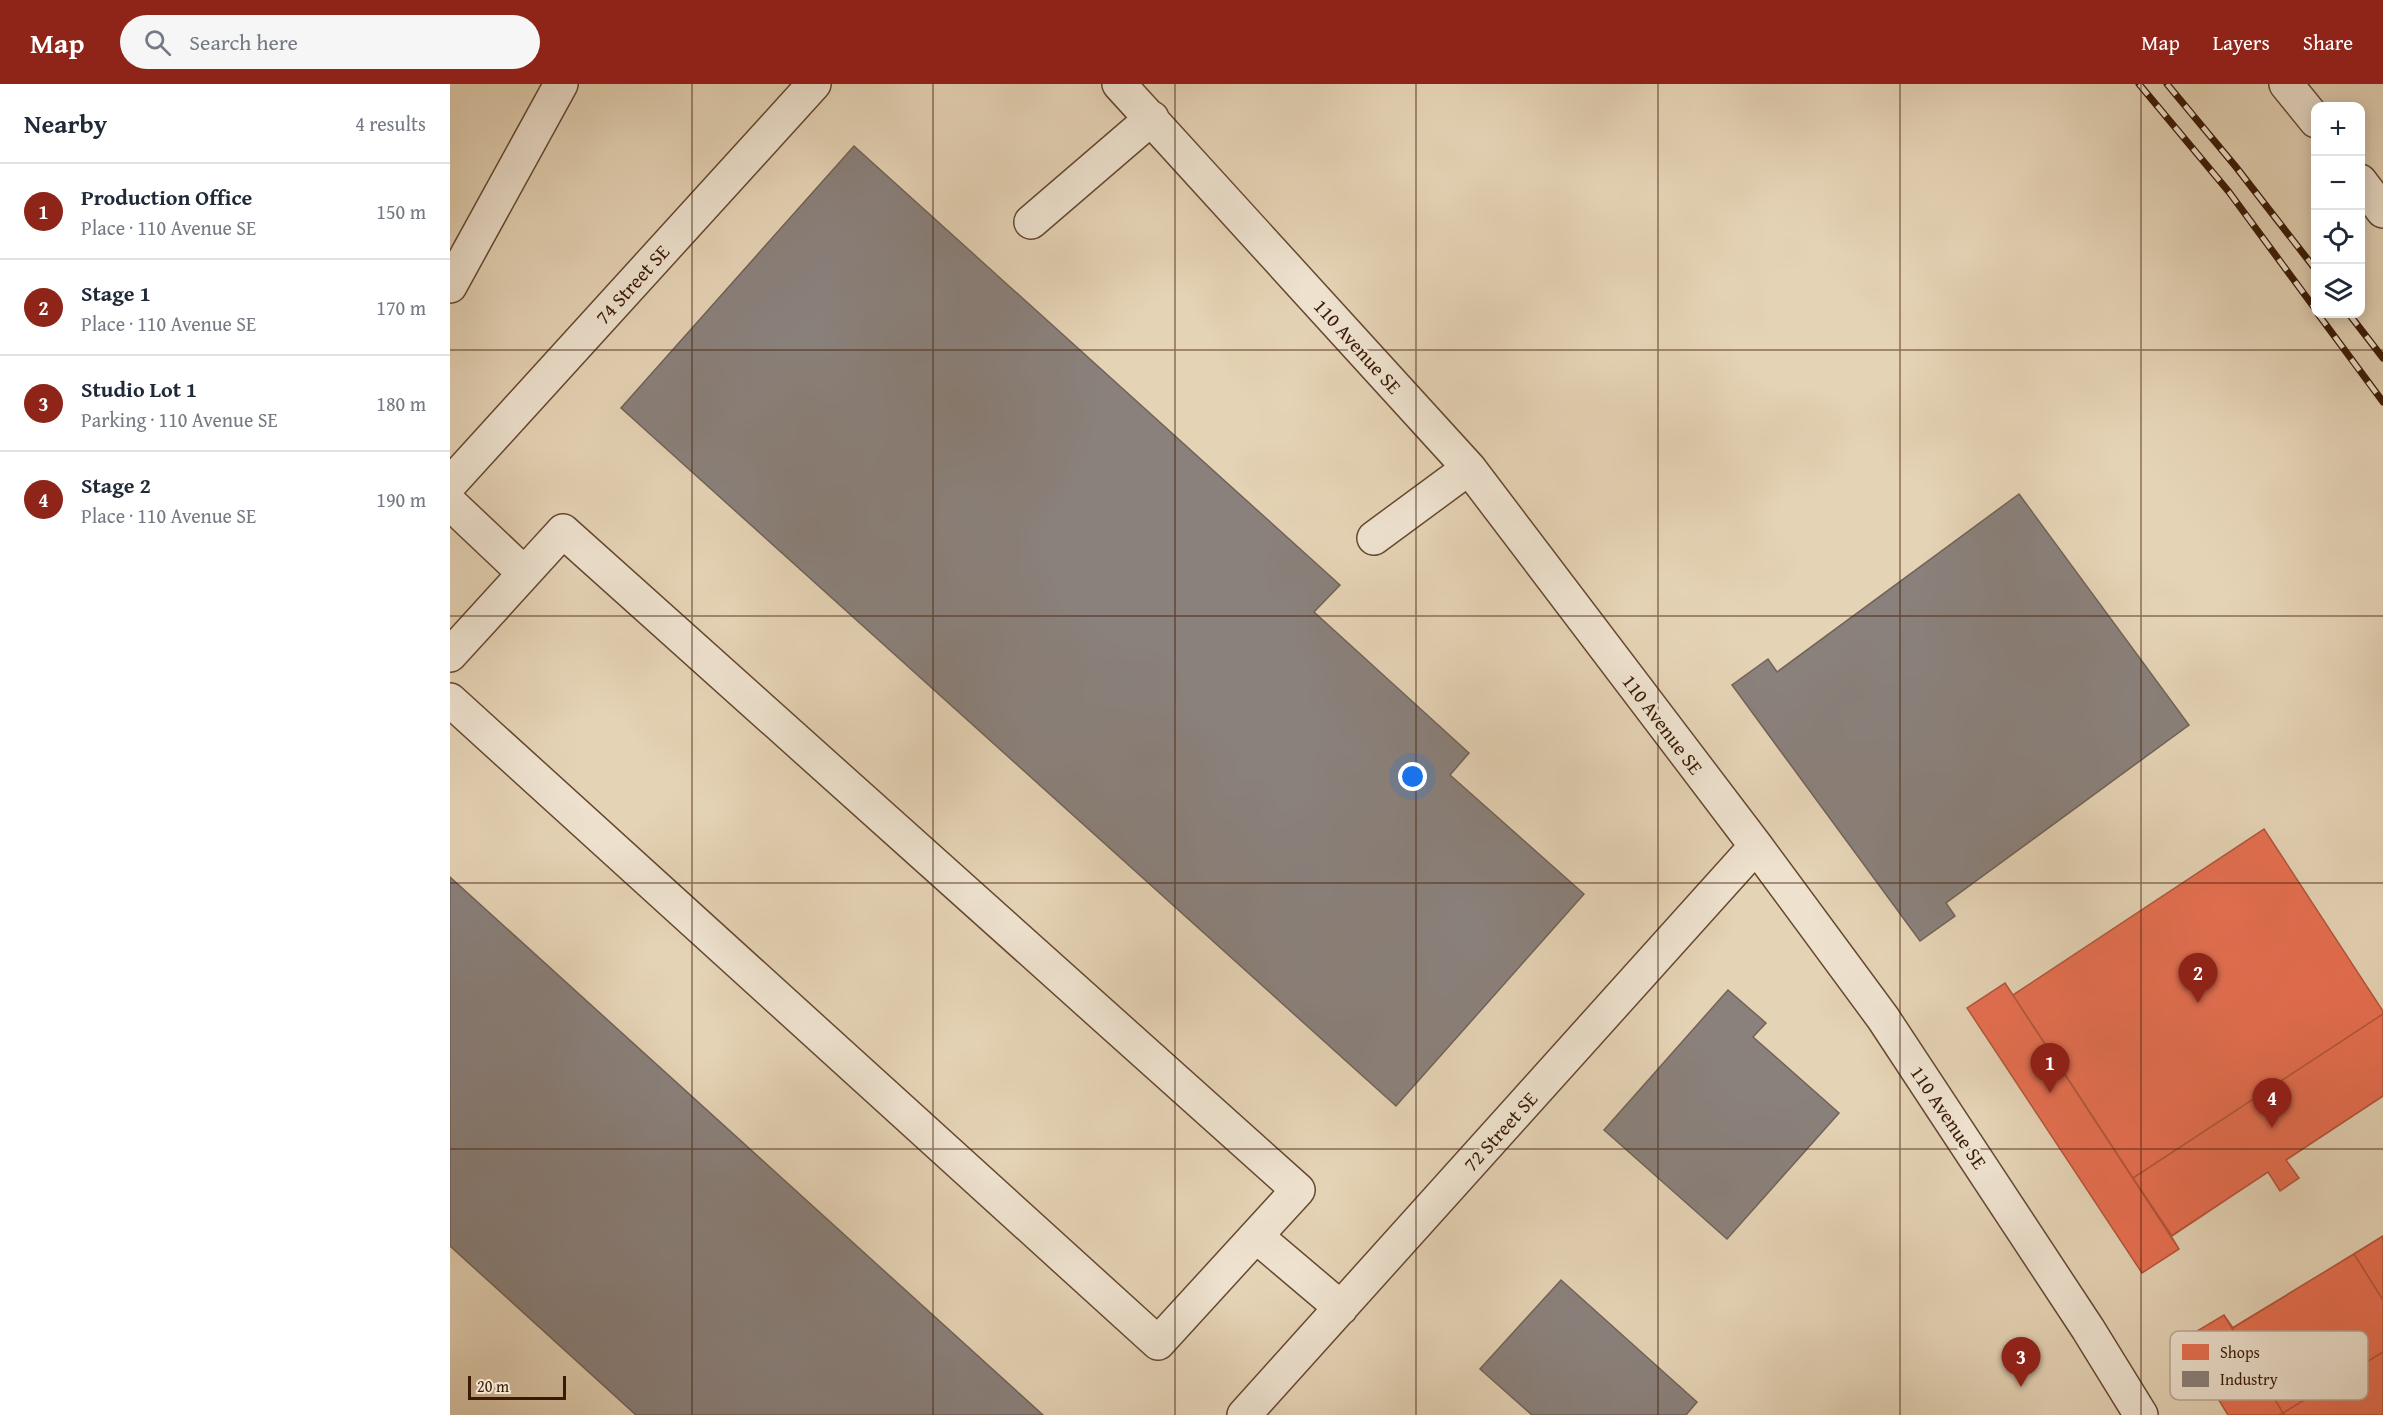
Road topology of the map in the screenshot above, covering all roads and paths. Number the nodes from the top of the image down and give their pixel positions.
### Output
1 (561, 84) edge
2 (814, 84) edge
3 (1119, 84) edge
4 (2286, 84) edge
5 (2311, 115) edge
6 (1152, 118) junction
7 (2365, 186) edge
8 (2383, 211) edge
9 (1031, 222) dead end
10 (450, 286) edge
11 (1469, 468) junction
12 (450, 484) edge
13 (450, 503) edge
14 (1374, 538) dead end
15 (524, 573) junction
16 (450, 655) edge
17 (450, 700) edge
18 (1756, 846) junction
19 (1256, 1236) junction
20 (1341, 1308) junction
21 (1244, 1415) edge
22 (2141, 1415) edge

1 - 10 street
2 - 12 street, 74 Street SE
3 - 6 street, 110 Avenue SE
4 - 5 street
6 - 9 street
6 - 11 street, 110 Avenue SE
7 - 8 street
11 - 14 street
11 - 18 street, 110 Avenue SE
13 - 15 street
15 - 16 street
15 - 19 street
17 - 19 street
18 - 20 street, 72 Street SE
18 - 22 street, 110 Avenue SE
19 - 20 street
20 - 21 street, 72 Street SE

